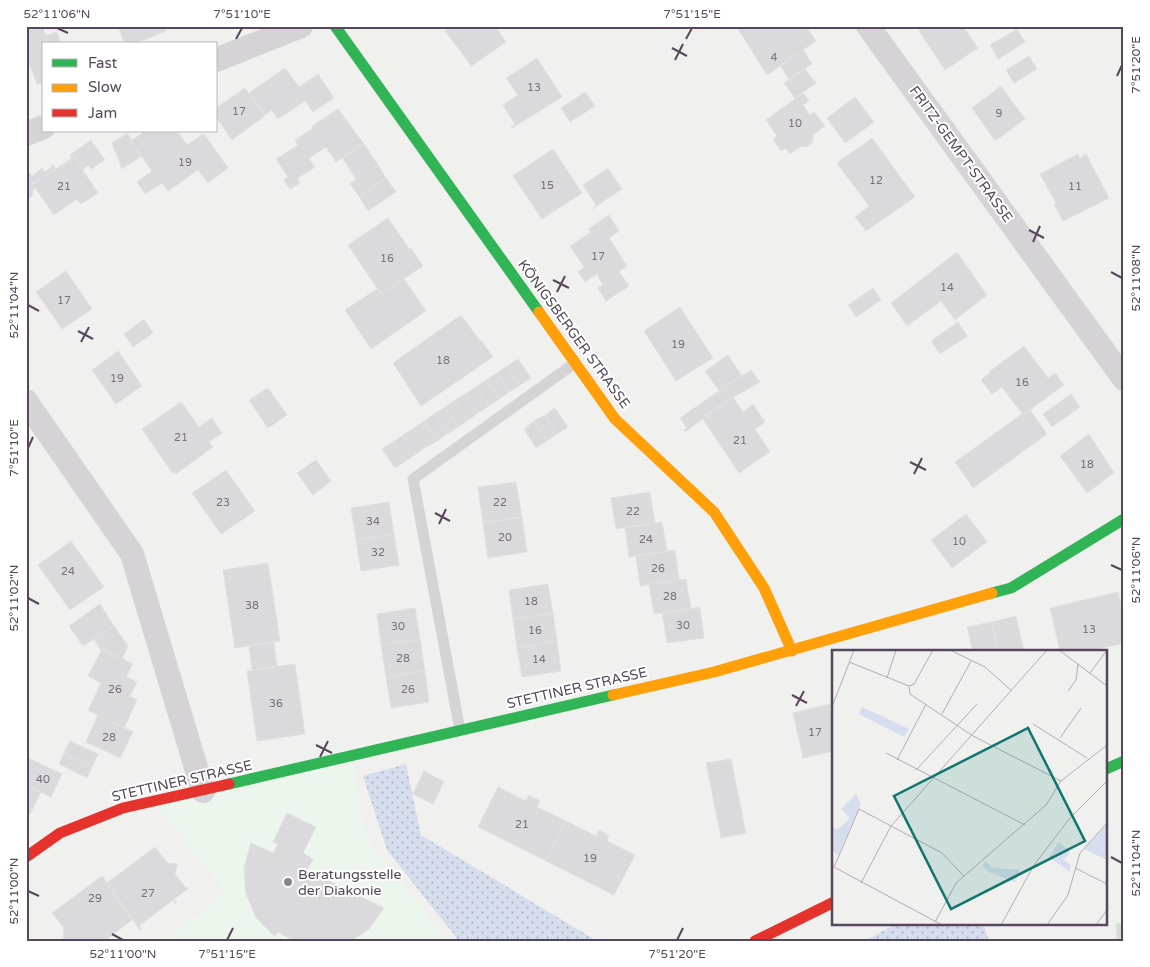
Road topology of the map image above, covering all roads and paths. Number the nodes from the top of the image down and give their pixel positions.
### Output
1 (302, 26) edge
2 (335, 26) edge
3 (868, 26) edge
4 (218, 59) edge
5 (42, 128) edge
6 (26, 134) edge
7 (576, 363) junction
8 (1124, 379) edge
9 (26, 401) edge
10 (1124, 519) edge
11 (792, 651) junction
12 (460, 731) junction
13 (1124, 760) edge
14 (1108, 768) edge
15 (203, 791) junction
16 (26, 857) edge
17 (832, 903) edge
18 (755, 941) edge

1 - 4 street
2 - 7 street, KÖNIGSBERGER STRASSE
3 - 8 street, FRITZ-GEMPT-STRASSE
5 - 6 street
7 - 11 street, KÖNIGSBERGER STRASSE
7 - 12 lane
9 - 15 street
10 - 11 street, STETTINER STRASSE
11 - 12 street, STETTINER STRASSE
12 - 15 street, STETTINER STRASSE
13 - 14 street
15 - 16 street, STETTINER STRASSE
17 - 18 street

